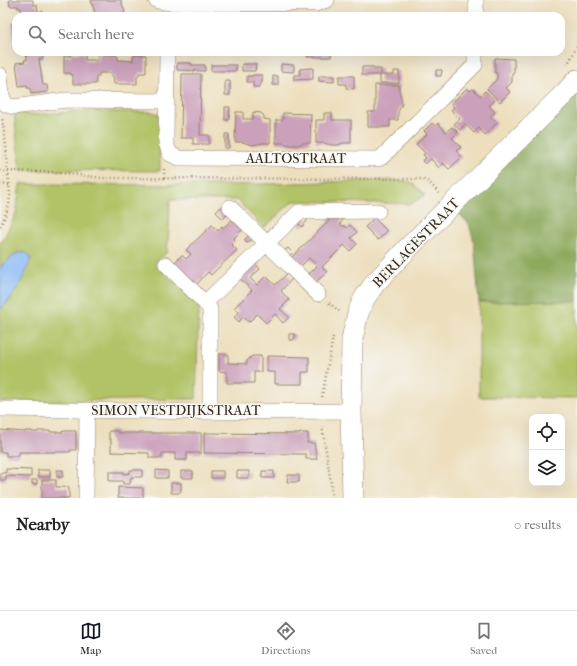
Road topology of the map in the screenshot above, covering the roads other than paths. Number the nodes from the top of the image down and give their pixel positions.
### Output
1 (327, 0) edge
2 (476, 0) edge
3 (164, 6) edge
4 (476, 12) edge
5 (167, 56) edge
6 (475, 56) edge
7 (0, 75) edge
8 (577, 80) edge
9 (167, 101) junction
10 (230, 207) dead end
11 (378, 211) dead end
12 (267, 243) junction
13 (166, 264) dead end
14 (318, 294) dead end
15 (205, 303) junction
16 (0, 409) edge
17 (87, 410) junction
18 (351, 411) junction
19 (210, 412) junction
20 (86, 498) edge
21 (353, 498) edge

1 - 3 street
2 - 4 street
5 - 9 street, AALTOSTRAAT
6 - 9 street, AALTOSTRAAT
7 - 9 street
8 - 18 street, BERLAGESTRAAT
10 - 12 street
11 - 12 street
12 - 14 street
12 - 15 street
13 - 15 street
15 - 19 street
16 - 17 street, SIMON VESTDIJKSTRAAT
17 - 19 street, SIMON VESTDIJKSTRAAT
17 - 20 street
18 - 19 street, SIMON VESTDIJKSTRAAT
18 - 21 street, BERLAGESTRAAT

